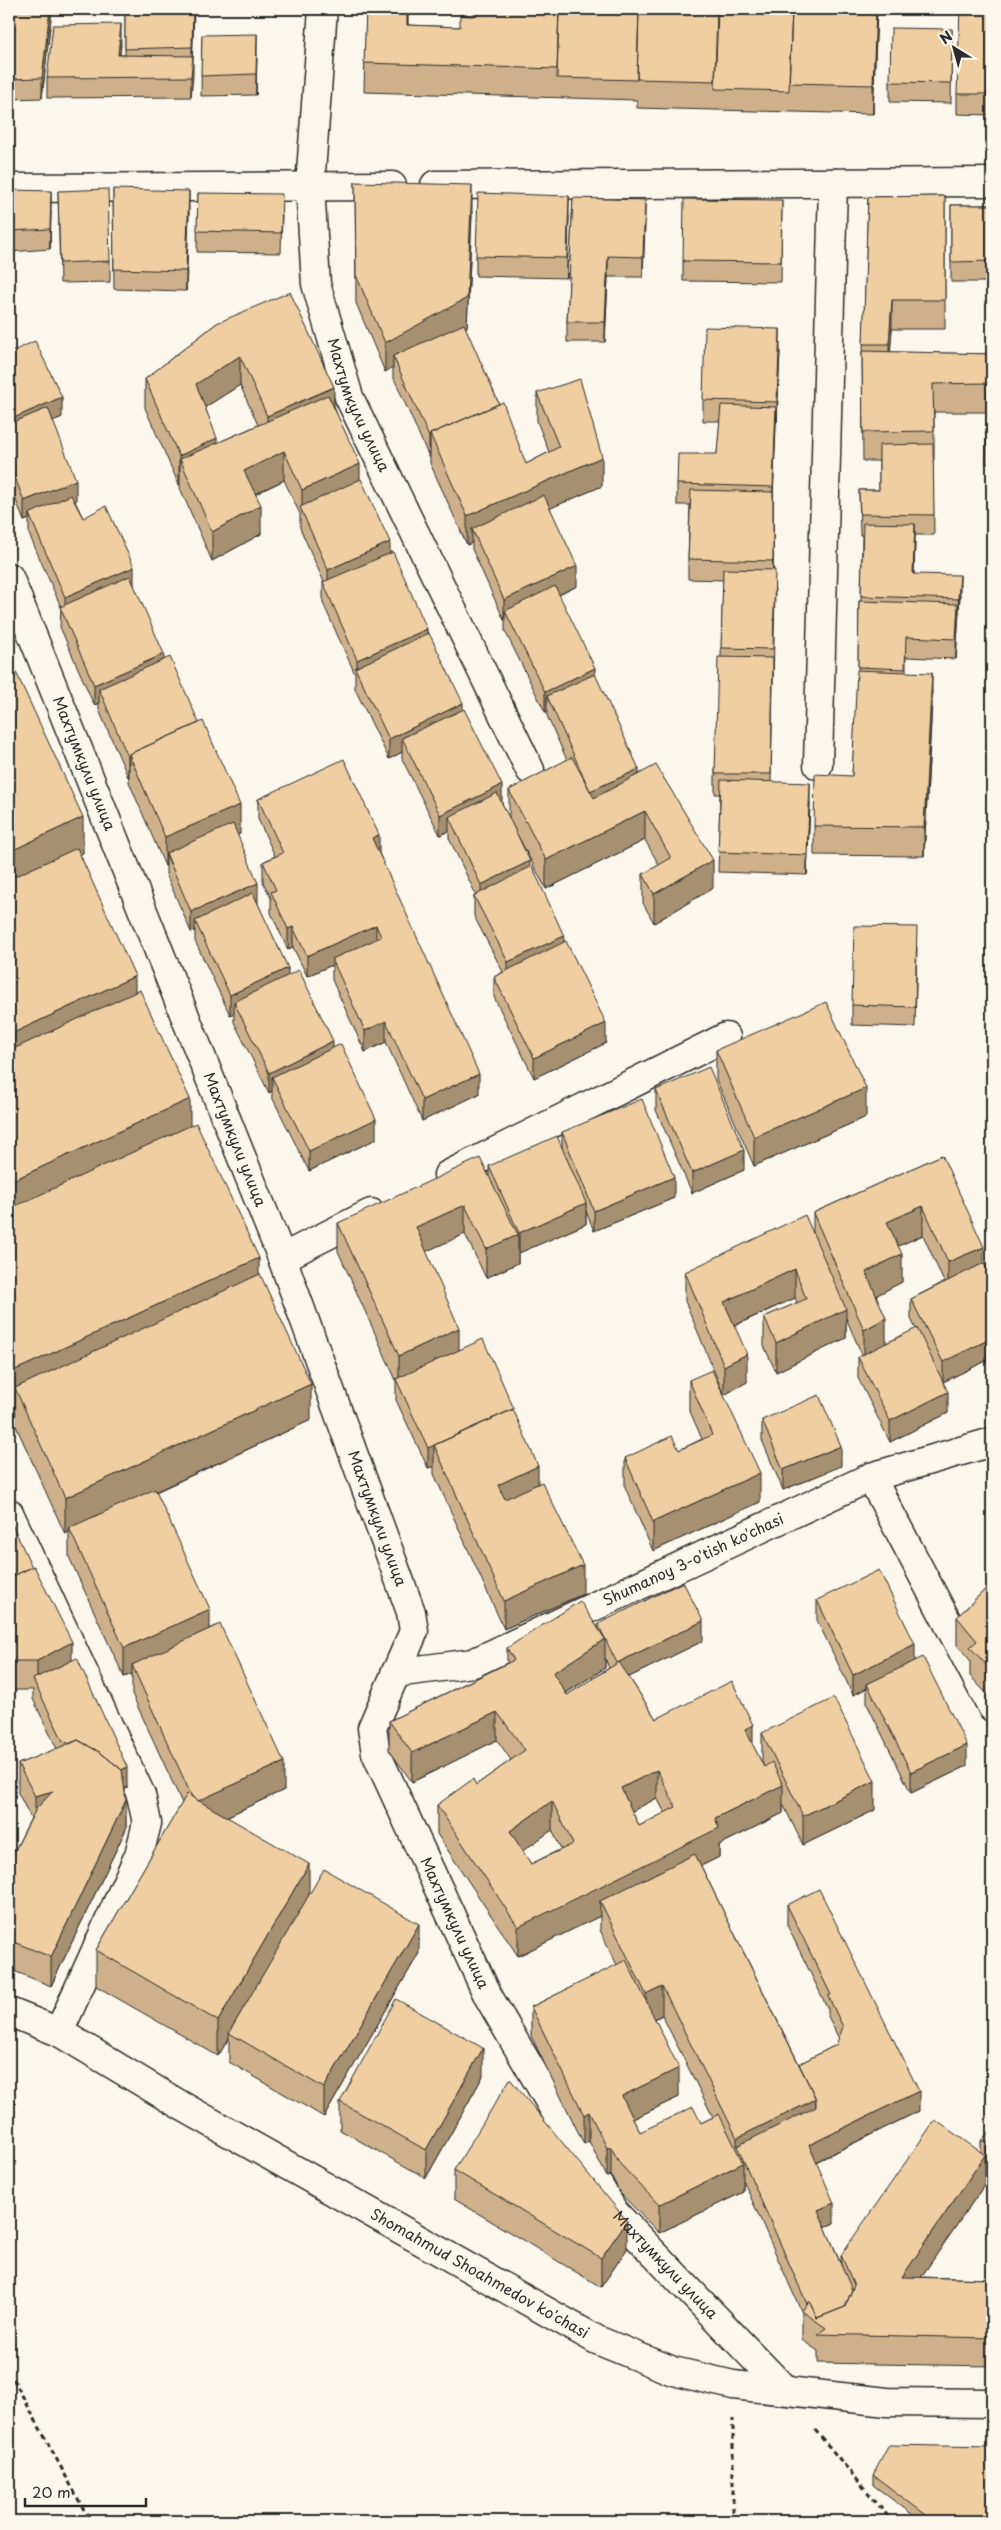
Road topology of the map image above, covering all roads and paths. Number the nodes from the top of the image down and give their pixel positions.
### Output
1 (323, 9) edge
2 (992, 182) edge
3 (833, 183) junction
4 (310, 186) junction
5 (9, 188) edge
6 (9, 577) edge
7 (818, 766) dead end
8 (530, 770) dead end
9 (726, 1037) dead end
10 (424, 1187) edge
11 (397, 1200) edge
12 (282, 1258) junction
13 (992, 1442) edge
14 (871, 1477) junction
15 (9, 1513) edge
16 (395, 1673) junction
17 (992, 1707) edge
18 (9, 2012) edge
19 (59, 2032) junction
20 (9, 2371) edge
21 (733, 2385) junction
22 (784, 2389) junction
23 (992, 2404) edge
24 (90, 2521) edge
25 (733, 2521) edge
26 (892, 2521) edge

1 - 4 street, Махтумкули улица
2 - 3 street
3 - 4 street
3 - 7 street
4 - 5 street
4 - 8 street, Махтумкули улица
6 - 12 street, Махтумкули улица
9 - 10 street
11 - 12 street
12 - 16 street, Махтумкули улица
13 - 14 street, Shumanoy 3-o'tish ko'chasi
14 - 16 street, Shumanoy 3-o'tish ko'chasi
14 - 17 street
15 - 19 street
16 - 22 street, Махтумкули улица
18 - 19 street, Shomahmud Shoahmedov ko'chasi
19 - 21 street, Shomahmud Shoahmedov ko'chasi
20 - 24 path
21 - 22 street, Shomahmud Shoahmedov ko'chasi
21 - 25 path
22 - 23 street, Shomahmud Shoahmedov ko'chasi
22 - 26 path

